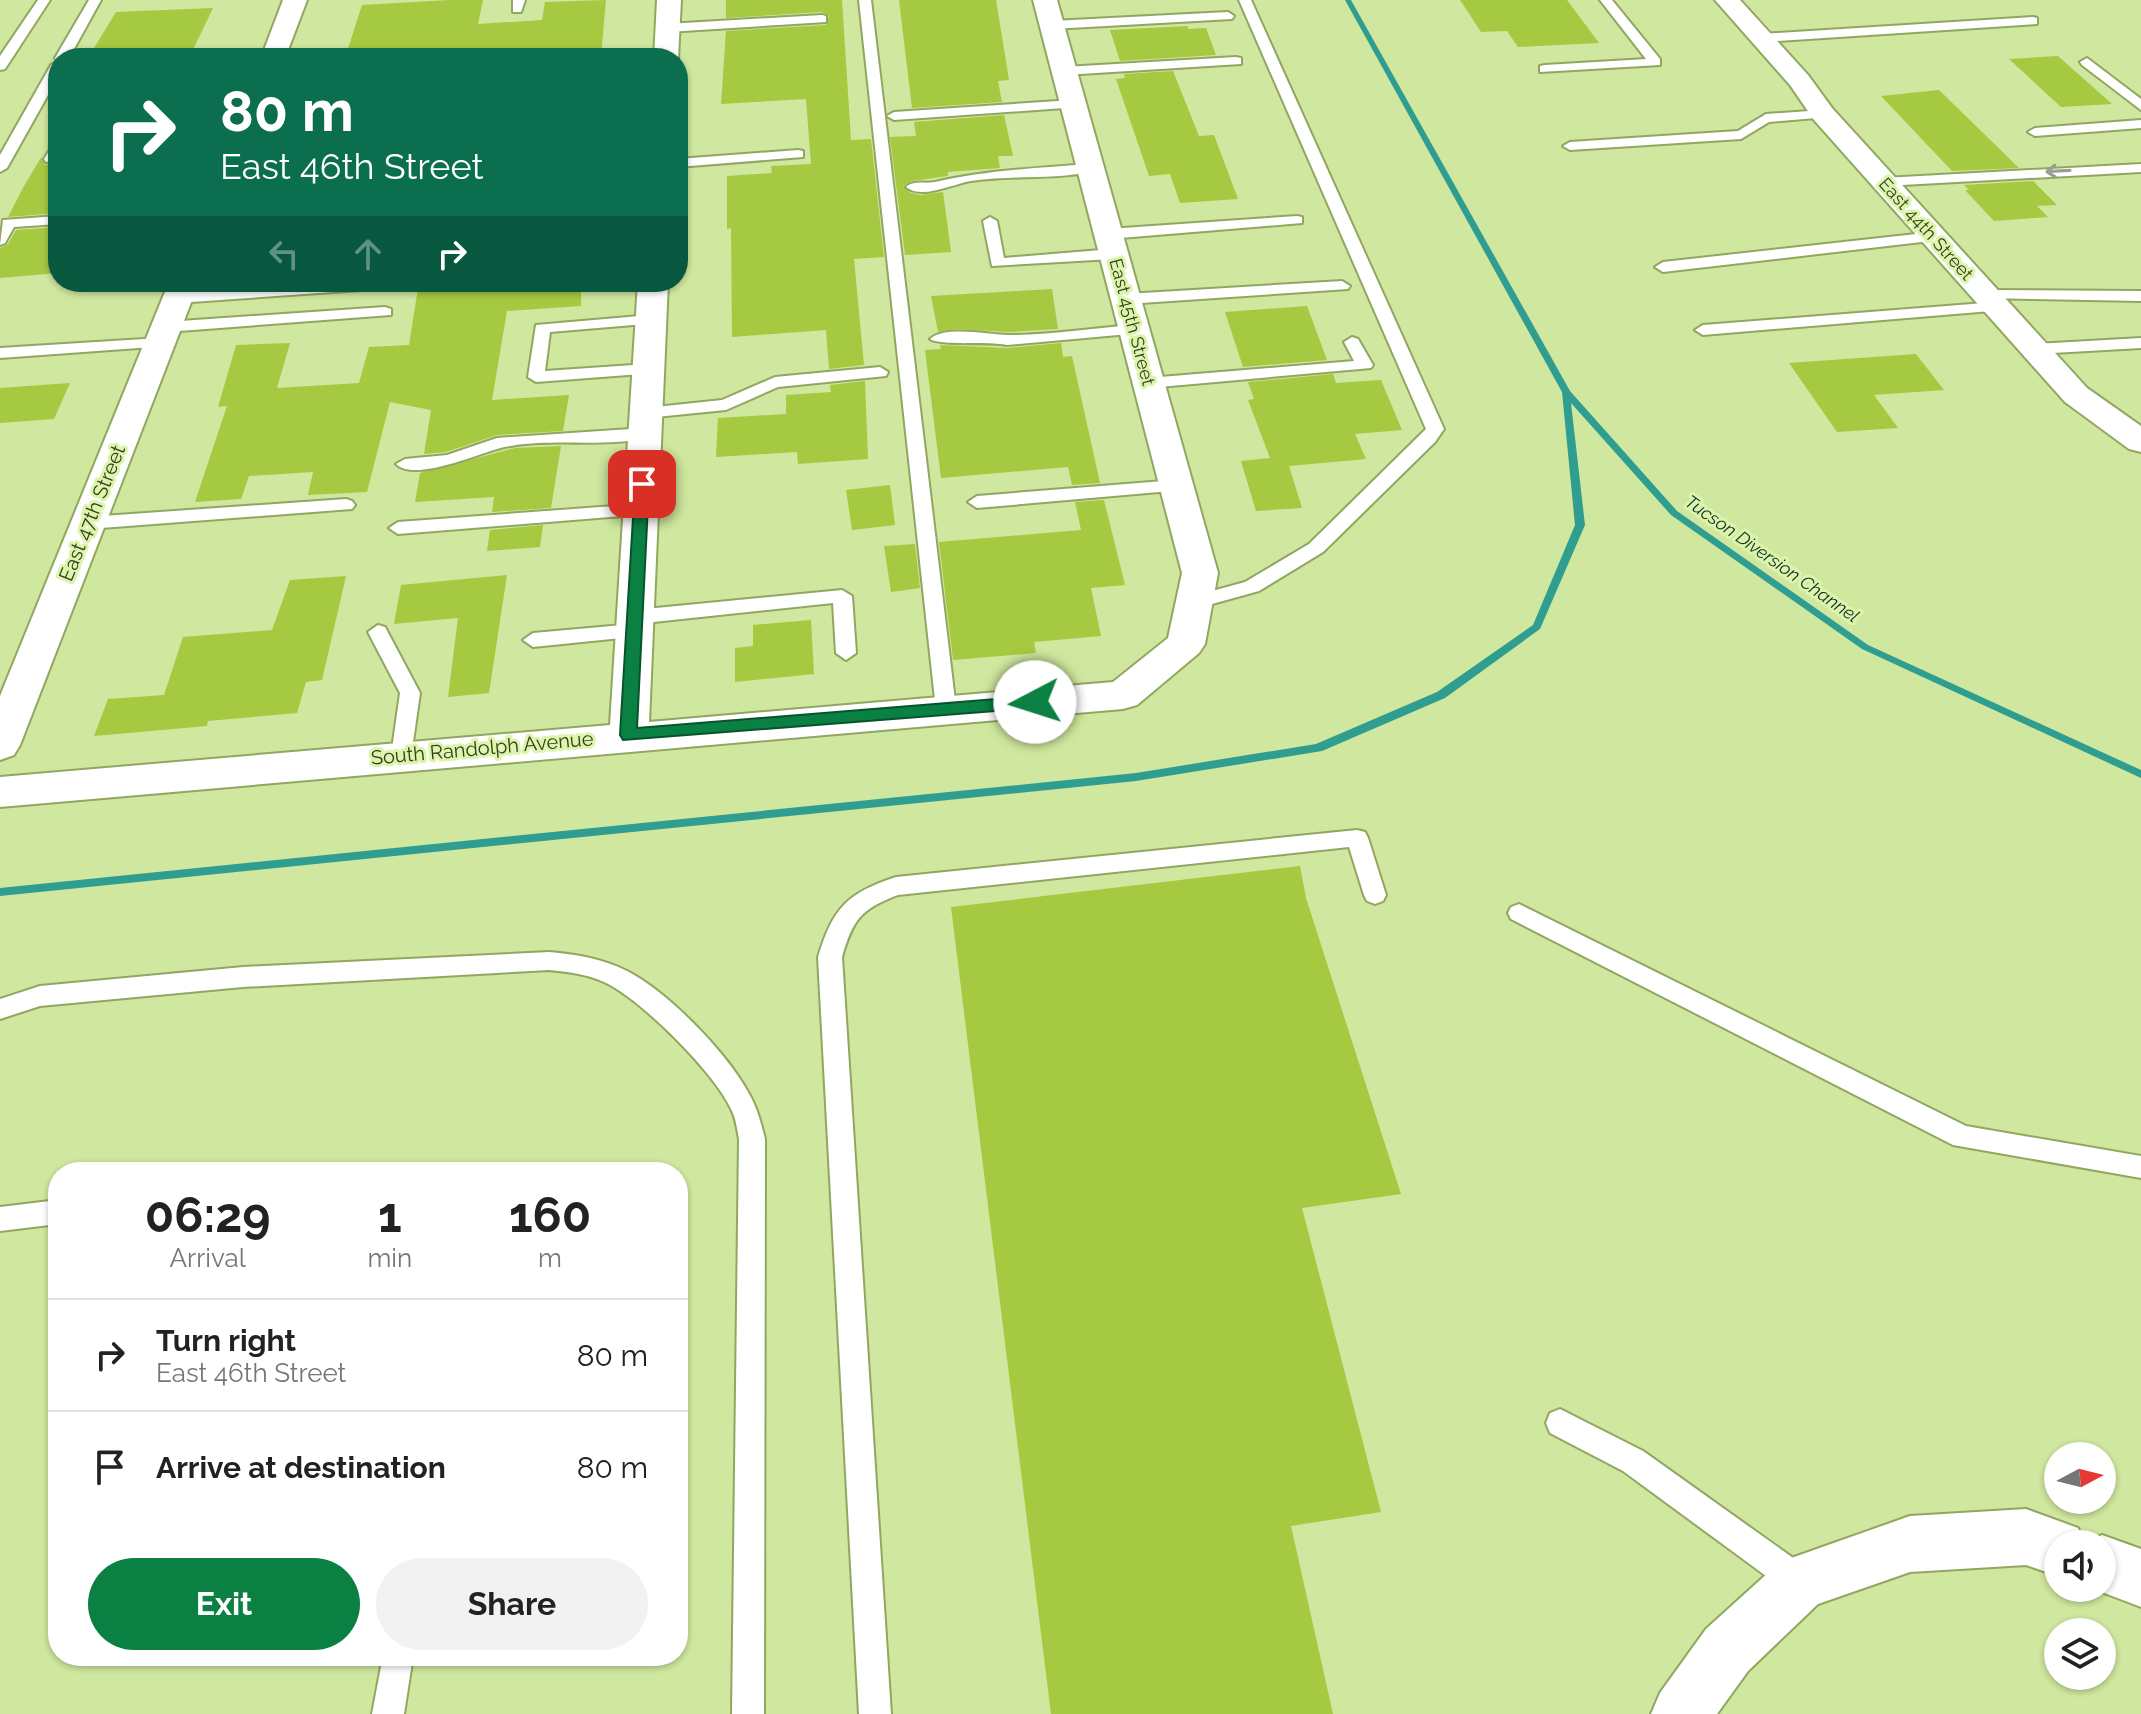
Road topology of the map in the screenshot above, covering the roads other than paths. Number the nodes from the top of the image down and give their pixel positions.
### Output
1 (44, 0) edge
2 (95, 0) edge
3 (295, 0) edge
4 (669, 0) edge
5 (865, 0) edge
6 (1245, 0) edge
7 (1606, 0) edge
8 (1727, 0) edge
9 (1048, 13) edge
10 (1228, 16) dead end
11 (822, 19) dead end
12 (2033, 21) dead end
13 (667, 28) junction
14 (1762, 38) junction
15 (68, 48) edge
16 (277, 48) edge
17 (666, 48) edge
18 (5, 53) edge
19 (1236, 61) dead end
20 (2087, 62) dead end
21 (0, 66) edge
22 (1545, 69) dead end
23 (1064, 71) junction
24 (48, 83) edge
25 (1073, 104) junction
26 (2141, 106) edge
27 (1823, 114) junction
28 (894, 116) dead end
29 (2141, 124) edge
30 (2035, 132) dead end
31 (1570, 146) dead end
32 (798, 154) dead end
33 (688, 162) edge
34 (0, 168) edge
35 (1090, 168) junction
36 (2139, 168) edge
37 (1884, 182) junction
38 (913, 187) dead end
39 (1297, 220) dead end
40 (48, 221) edge
41 (990, 221) dead end
42 (1934, 237) junction
43 (0, 240) edge
44 (1111, 244) junction
45 (1663, 267) dead end
46 (1342, 286) dead end
47 (313, 292) edge
48 (652, 292) edge
49 (2141, 296) edge
50 (1126, 299) junction
51 (1992, 301) junction
52 (172, 312) edge
53 (385, 312) dead end
54 (651, 320) junction
55 (1134, 330) junction
56 (1703, 330) dead end
57 (938, 339) dead end
58 (1352, 342) dead end
59 (2141, 343) edge
60 (2035, 349) junction
61 (0, 353) edge
62 (648, 369) junction
63 (880, 372) dead end
64 (1148, 383) junction
65 (645, 423) junction
66 (2141, 442) edge
67 (405, 464) dead end
68 (1176, 486) junction
69 (977, 502) dead end
70 (346, 505) dead end
71 (641, 510) junction
72 (88, 523) junction
73 (398, 528) dead end
74 (1194, 603) junction
75 (634, 624) junction
76 (378, 632) dead end
77 (533, 640) dead end
78 (1186, 644) joint
79 (846, 653) dead end
80 (946, 709) junction
81 (629, 735) junction
82 (0, 745) edge
83 (401, 756) junction
84 (0, 792) edge
85 (1375, 895) dead end
86 (1519, 913) dead end
87 (0, 1009) edge
88 (2141, 1167) edge
89 (48, 1213) edge
90 (0, 1219) edge
91 (1560, 1423) dead end
92 (2044, 1543) edge
93 (2116, 1569) edge
94 (2141, 1578) edge
95 (1800, 1582) junction
96 (396, 1666) edge
97 (388, 1714) edge
98 (748, 1714) edge
99 (875, 1714) edge
100 (1681, 1714) edge

1 - 18 lane
2 - 15 lane
3 - 16 street
4 - 13 street
5 - 80 lane
6 - 74 lane
7 - 22 lane
8 - 14 street, East 44th Street
9 - 10 lane
9 - 23 street, East 45th Street
11 - 13 lane
12 - 14 lane
13 - 17 street
14 - 27 street, East 44th Street
18 - 21 lane
19 - 23 lane
20 - 26 lane
23 - 25 street, East 45th Street
24 - 34 lane
25 - 28 lane
25 - 35 street, East 45th Street
27 - 31 lane
27 - 37 street, East 44th Street
29 - 30 lane
32 - 33 lane
35 - 38 lane
35 - 44 street, East 45th Street
36 -> 37 lane
37 - 42 street, East 44th Street
39 - 44 lane
40 - 43 lane
41 - 44 lane
42 - 45 lane
42 - 51 street, East 44th Street
44 - 50 street, East 45th Street
46 - 50 lane
47 - 52 lane
48 - 54 street
49 - 51 lane
50 - 55 street, East 45th Street
51 - 56 lane
51 - 60 street, East 44th Street
52 - 53 lane
52 - 61 lane
52 - 72 street, East 47th Street
54 - 62 street
54 - 62 lane
55 - 57 lane
55 - 64 street, East 45th Street
58 - 64 lane
59 - 60 lane
60 - 66 street, East 44th Street
62 - 65 street
63 - 65 lane
64 - 68 street, East 45th Street
65 - 67 lane
65 - 71 street
68 - 69 lane
68 - 74 street, East 45th Street
70 - 72 lane
71 - 73 lane
71 - 75 street
72 - 82 street, East 47th Street
74 - 78 street, East 45th Street
75 - 77 lane
75 - 79 lane
75 - 81 street
76 - 83 lane
78 - 80 street, South Randolph Avenue
80 - 81 street, South Randolph Avenue
81 - 83 street, South Randolph Avenue
83 - 84 street, South Randolph Avenue
85 - 99 lane
86 - 88 lane
87 - 98 lane
89 - 90 lane
91 - 95 lane
92 - 95 street
93 - 94 street
95 - 100 street
96 - 97 lane

